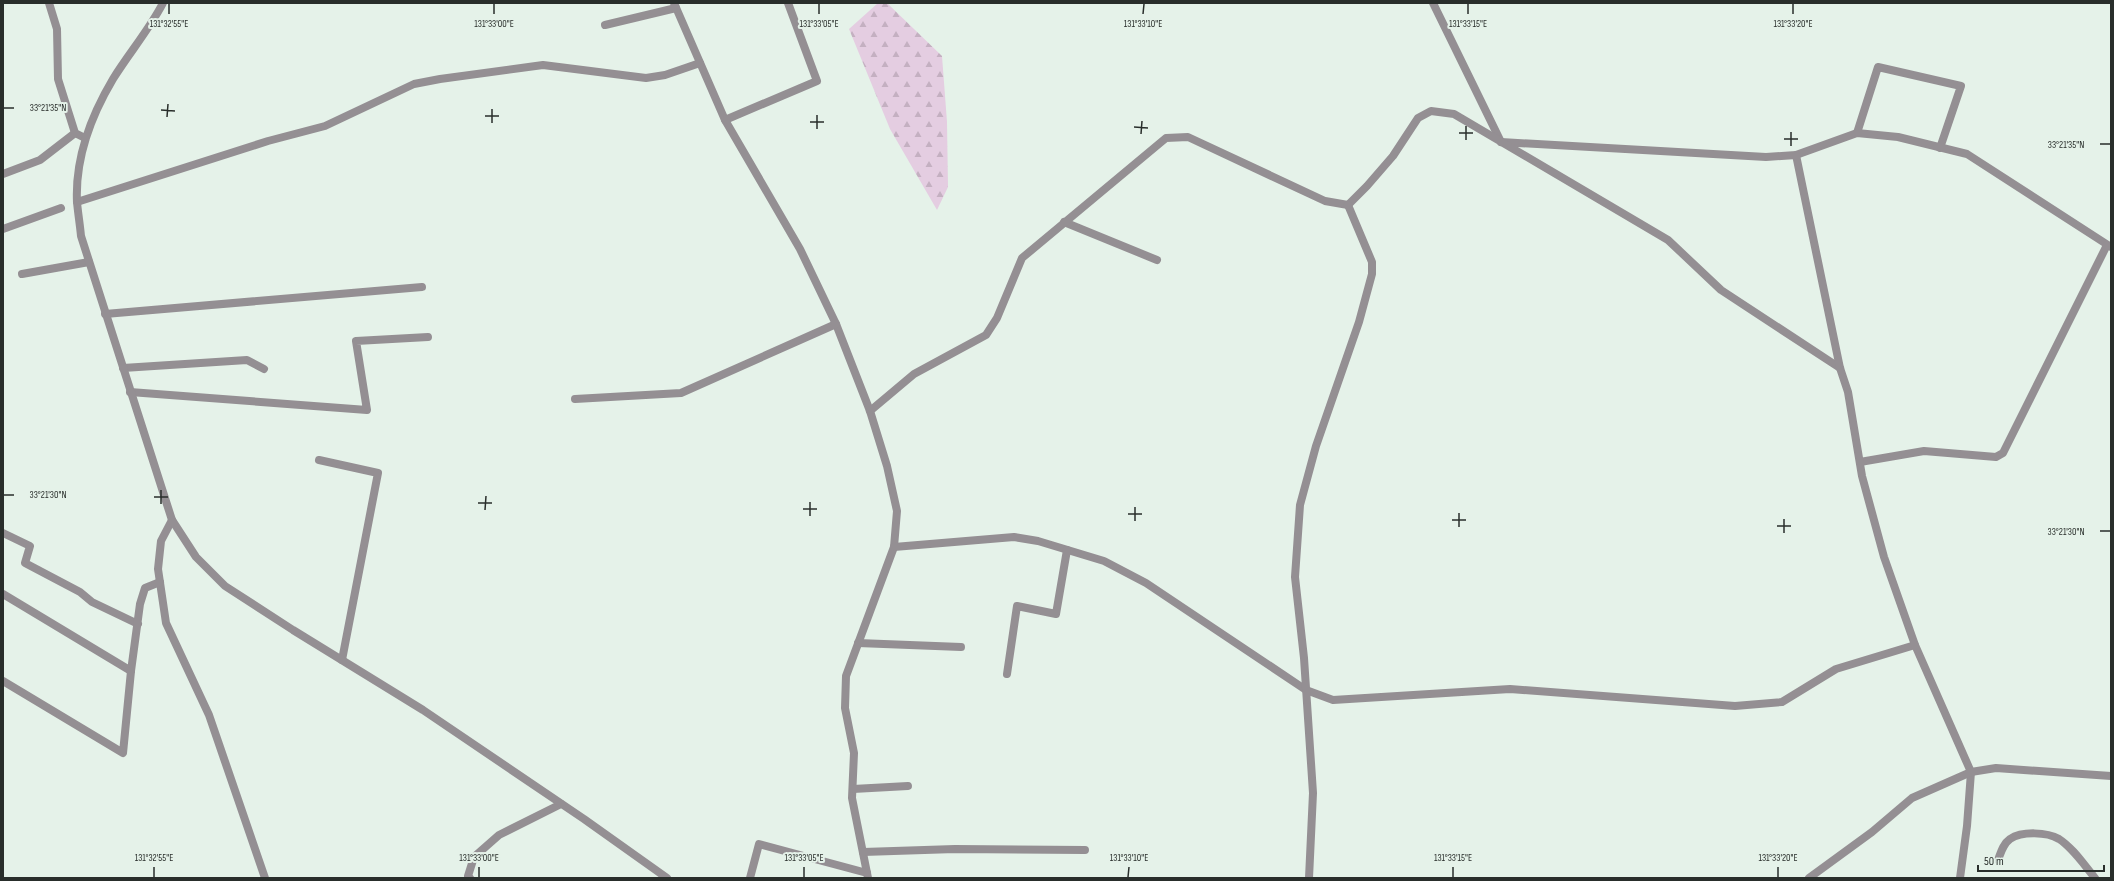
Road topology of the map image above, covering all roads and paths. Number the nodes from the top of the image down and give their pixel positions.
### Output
1 (49, 3) edge
2 (164, 3) edge
3 (788, 3) edge
4 (1433, 3) edge
5 (675, 6) edge
6 (605, 25) dead end
7 (700, 63) junction
8 (725, 120) junction
9 (75, 133) junction
10 (1857, 133) junction
11 (85, 138) junction
12 (1501, 142) junction
13 (1940, 148) junction
14 (1796, 155) junction
15 (3, 174) edge
16 (77, 202) junction
17 (1348, 205) junction
18 (61, 208) dead end
19 (1064, 222) junction
20 (3, 229) edge
21 (2109, 246) edge
22 (1157, 260) dead end
23 (89, 262) junction
24 (22, 274) dead end
25 (422, 288) dead end
26 (105, 314) junction
27 (836, 324) junction
28 (428, 337) dead end
29 (122, 368) junction
30 (1840, 368) junction
31 (264, 369) dead end
32 (130, 392) junction
33 (575, 398) dead end
34 (870, 411) junction
35 (319, 460) dead end
36 (1860, 462) junction
37 (172, 520) junction
38 (3, 533) edge
39 (894, 547) junction
40 (1067, 550) junction
41 (160, 582) junction
42 (3, 594) edge
43 (138, 624) junction
44 (858, 643) junction
45 (1915, 645) junction
46 (961, 647) dead end
47 (342, 660) junction
48 (131, 671) junction
49 (1007, 674) dead end
50 (3, 681) edge
51 (1306, 690) junction
52 (1971, 772) junction
53 (2111, 776) edge
54 (908, 786) dead end
55 (853, 789) junction
56 (561, 804) junction
57 (1085, 850) dead end
58 (863, 852) junction
59 (1998, 860) dead end
60 (867, 876) edge
61 (266, 878) edge
62 (470, 878) edge
63 (667, 878) edge
64 (750, 878) edge
65 (1309, 878) edge
66 (1810, 878) edge
67 (1960, 878) edge
68 (2095, 878) edge

1 - 9 street
2 - 11 street
3 - 8 street
4 - 12 street
5 - 6 street
5 - 7 street
7 - 8 street
7 - 16 street
8 - 27 street
9 - 11 street
9 - 15 street
10 - 13 street
10 - 13 street
10 - 14 street
11 - 16 street
12 - 14 street
12 - 17 street
12 - 30 street
13 - 21 street
14 - 30 street
16 - 23 street
17 - 19 street
17 - 51 street
18 - 20 street
19 - 22 street
19 - 34 street
21 - 36 street
23 - 24 street
23 - 26 street
25 - 26 street
26 - 29 street
27 - 33 street
27 - 34 street
28 - 32 street
29 - 31 street
29 - 32 street
30 - 36 street
32 - 37 street
34 - 39 street
35 - 47 street
36 - 45 street
37 - 41 street
37 - 47 street
38 - 43 street
39 - 40 street
39 - 44 street
40 - 49 street
40 - 51 street
41 - 43 street
41 - 61 street
42 - 48 street
43 - 48 street
44 - 46 street
44 - 55 street
45 - 51 street
45 - 52 street
47 - 56 street
48 - 50 street
51 - 65 street
52 - 53 street
52 - 66 street
52 - 67 street
54 - 55 street
55 - 58 street
56 - 62 street
56 - 63 street
57 - 58 street
58 - 60 street
59 - 68 street
60 - 64 street

